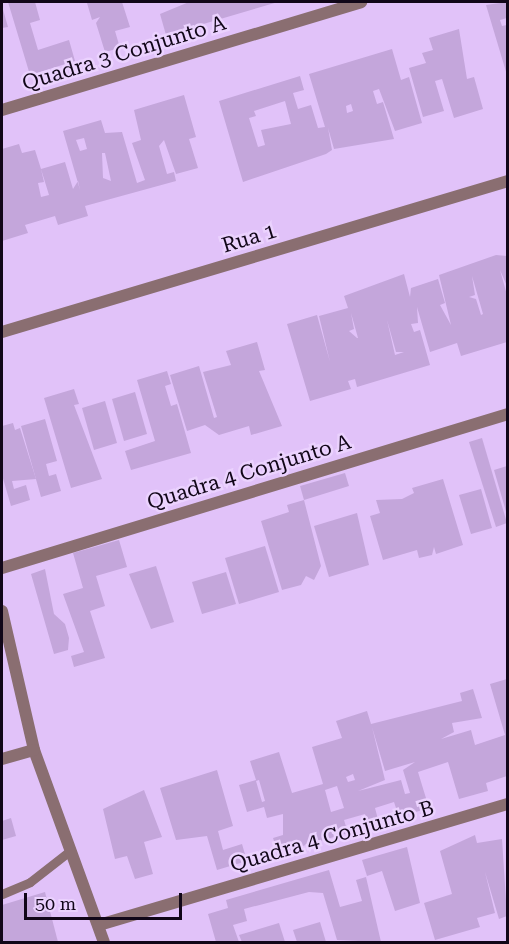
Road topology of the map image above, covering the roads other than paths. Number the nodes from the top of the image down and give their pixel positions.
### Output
1 (361, 2) edge
2 (2, 110) edge
3 (507, 181) edge
4 (2, 332) edge
5 (507, 414) edge
6 (2, 568) edge
7 (2, 611) edge
8 (34, 750) junction
9 (2, 759) edge
10 (507, 804) edge
11 (71, 850) junction
12 (2, 894) edge
13 (99, 925) junction
14 (104, 942) edge

1 - 2 street, Quadra 3 Conjunto A
3 - 4 street, Rua 1
5 - 6 street, Quadra 4 Conjunto A
7 - 8 street
8 - 9 street
8 - 11 street
10 - 13 street, Quadra 4 Conjunto B
11 - 12 lane
11 - 13 street
13 - 14 street

